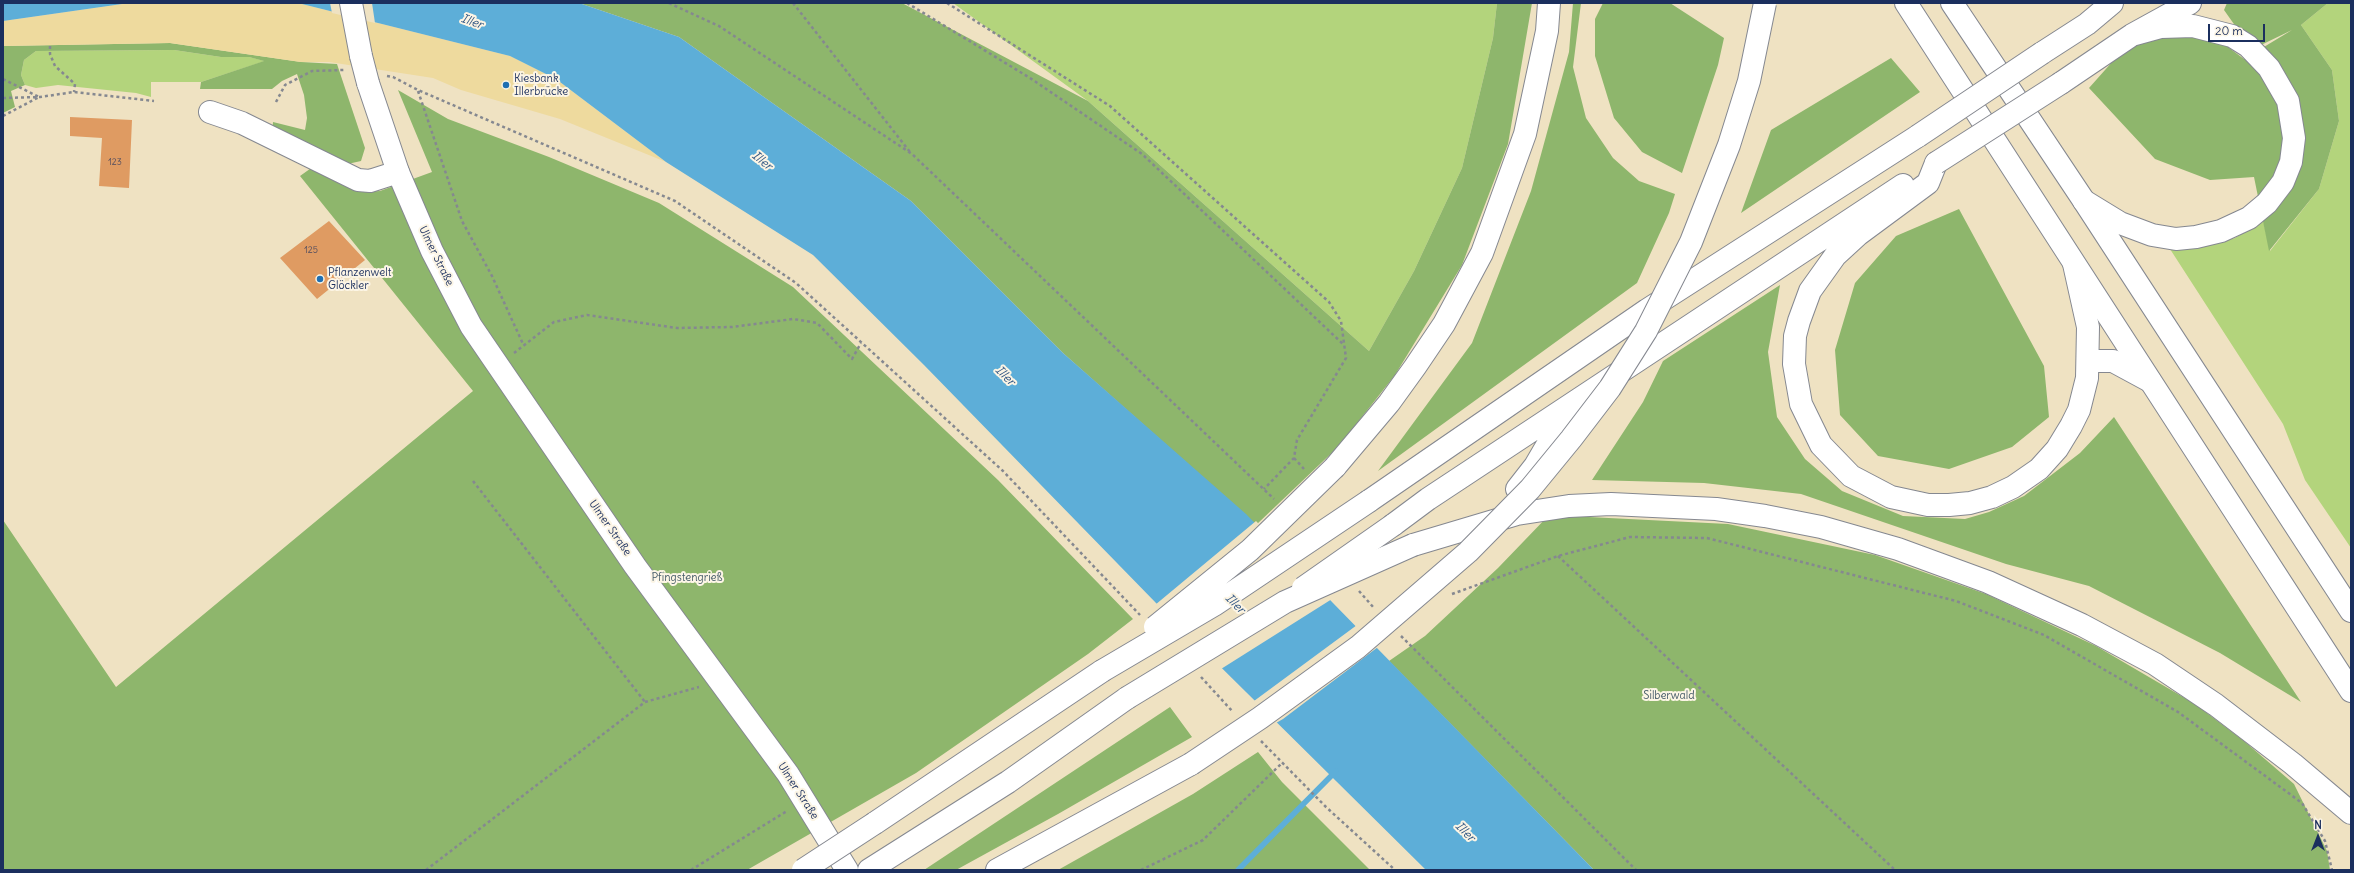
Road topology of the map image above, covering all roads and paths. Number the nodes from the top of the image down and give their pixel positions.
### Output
1 (351, 3) edge
2 (669, 3) edge
3 (793, 3) edge
4 (907, 3) edge
5 (948, 3) edge
6 (1549, 3) edge
7 (1765, 3) edge
8 (1906, 3) edge
9 (1952, 3) edge
10 (2112, 3) edge
11 (2190, 3) edge
12 (2132, 35) junction
13 (50, 46) dead end
14 (356, 64) junction
15 (3, 79) edge
16 (377, 79) junction
17 (418, 90) junction
18 (74, 92) junction
19 (40, 97) junction
20 (3, 98) edge
21 (154, 101) dead end
22 (276, 102) dead end
23 (210, 112) dead end
24 (3, 116) edge
25 (912, 154) junction
26 (1936, 164) junction
27 (398, 172) junction
28 (2084, 201) junction
29 (2074, 264) junction
30 (862, 343) junction
31 (523, 344) junction
32 (1344, 345) junction
33 (2088, 361) junction
34 (499, 368) junction
35 (2150, 381) junction
36 (1602, 384) junction
37 (474, 481) dead end
38 (1478, 526) junction
39 (1558, 556) junction
40 (1448, 596) dead end
41 (1284, 602) junction
42 (2351, 612) edge
43 (1145, 620) dead end
44 (1400, 635) dead end
45 (1102, 671) junction
46 (1200, 677) dead end
47 (718, 678) junction
48 (2351, 691) edge
49 (645, 702) junction
50 (1238, 717) dead end
51 (1260, 740) dead end
52 (1282, 763) junction
53 (805, 801) junction
54 (2351, 813) edge
55 (426, 870) edge
56 (691, 870) edge
57 (803, 870) edge
58 (846, 870) edge
59 (869, 870) edge
60 (997, 870) edge
61 (1141, 870) edge
62 (1395, 870) edge
63 (1636, 870) edge
64 (1895, 870) edge
65 (2332, 870) edge

1 - 14 main road, Ulmer Straße
2 - 25 path
3 - 25 path
4 - 32 path
5 - 32 path
6 - 45 main road, bridge
7 - 60 main road, bridge
8 - 29 main road
9 - 28 main road
10 - 45 main road, bridge
11 - 12 main road
12 - 26 main road, bridge
12 - 28 main road
13 - 18 path
14 - 16 main road, Ulmer Straße, bridge
14 - 22 path
15 - 19 path
16 - 17 path
16 - 27 main road, Ulmer Straße
17 - 30 path
17 - 31 path
18 - 19 path
18 - 21 path
19 - 20 path
19 - 24 path
23 - 27 main road
25 - 32 path
26 - 33 main road
26 - 36 main road
27 - 34 main road, Ulmer Straße
28 - 42 main road
29 - 33 main road
29 - 35 main road
30 - 31 path
30 - 43 path
31 - 34 path
33 - 35 main road
34 - 47 main road, Ulmer Straße
35 - 48 main road
36 - 38 main road
36 - 41 main road, bridge
37 - 49 path
38 - 41 main road, bridge
38 - 54 main road
39 - 40 path
39 - 64 path
39 - 65 path
41 - 59 main road, bridge
44 - 63 path
45 - 57 main road, bridge
46 - 50 path
47 - 49 path
47 - 53 main road, Ulmer Straße
49 - 55 path
51 - 52 path
52 - 61 path
52 - 62 path
53 - 56 path
53 - 58 main road, Ulmer Straße

